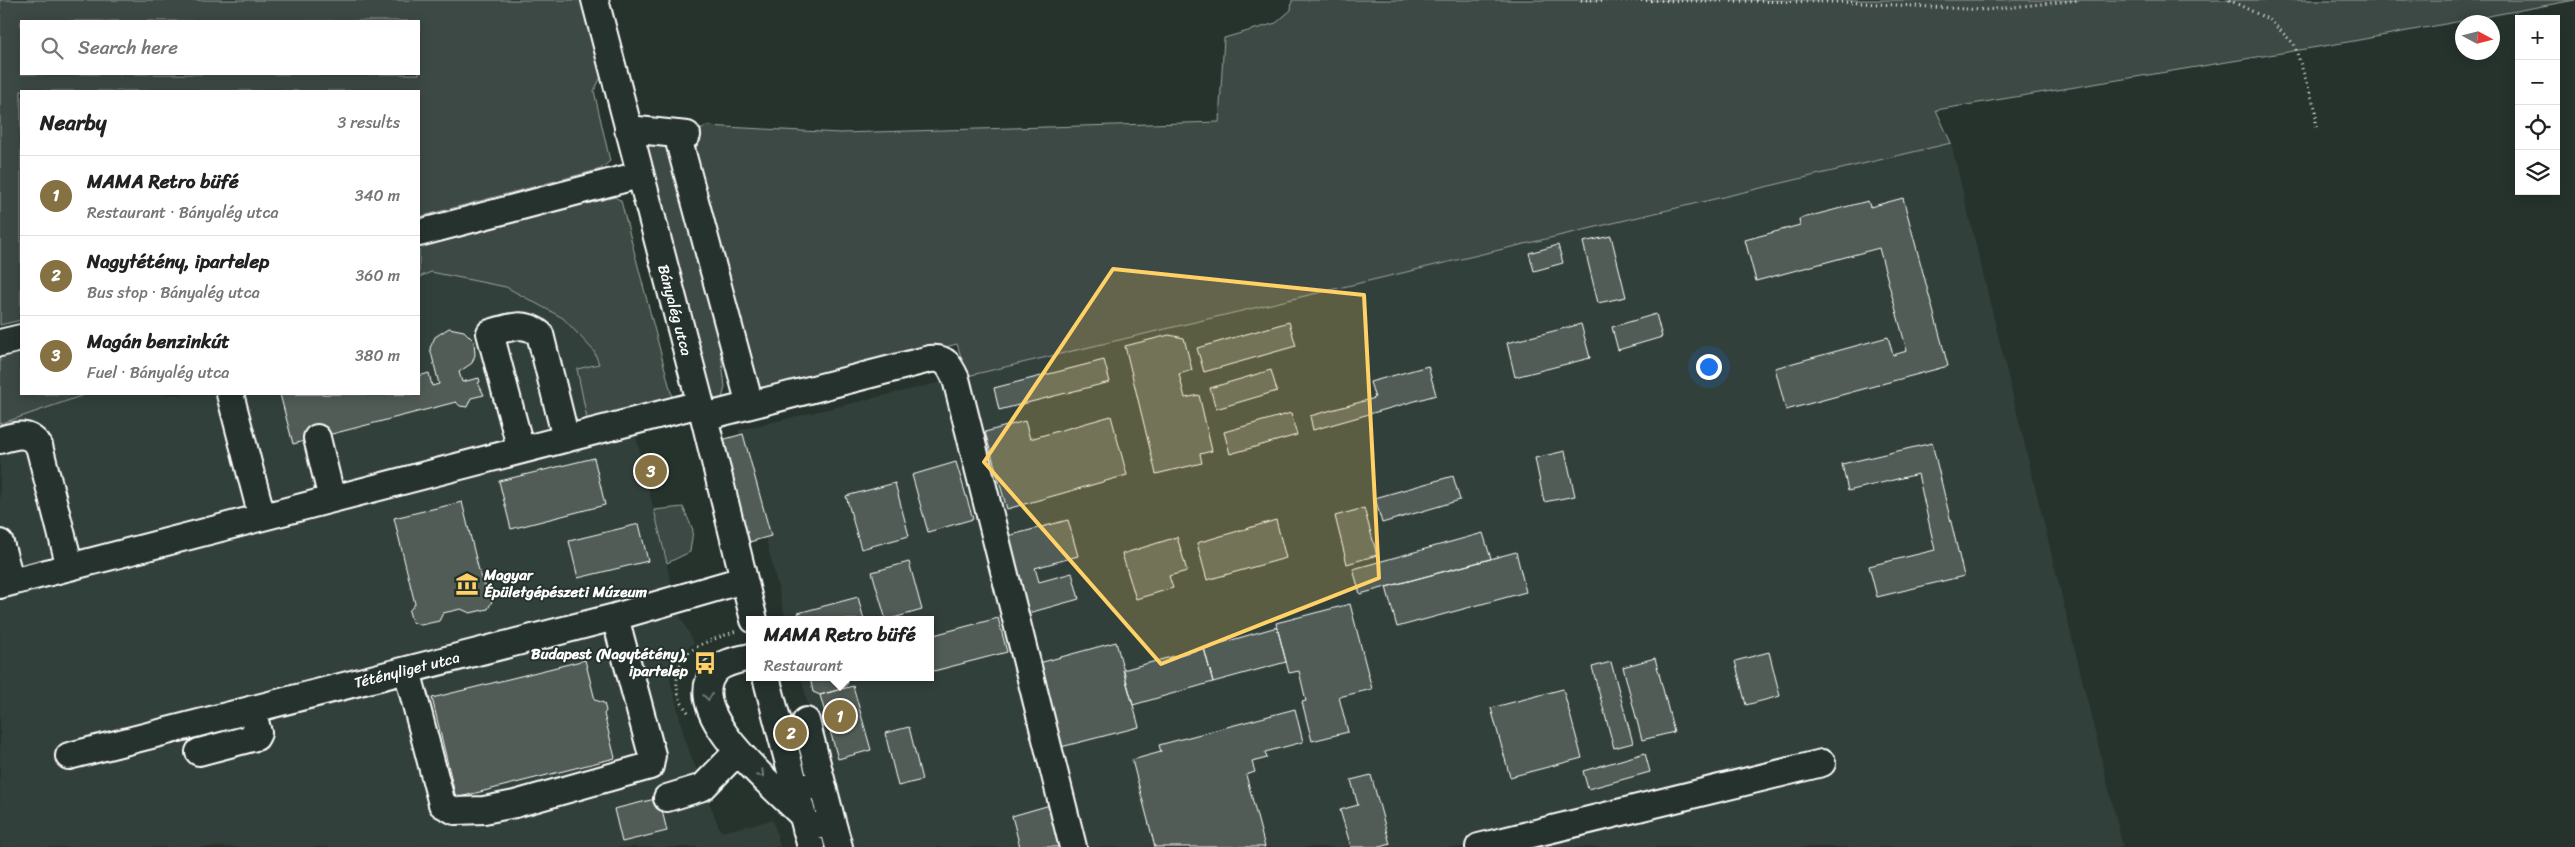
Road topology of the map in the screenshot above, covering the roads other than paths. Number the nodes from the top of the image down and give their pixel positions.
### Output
1 (595, 0) edge
2 (628, 129) junction
3 (639, 175) junction
4 (420, 233) edge
5 (20, 338) edge
6 (0, 343) edge
7 (230, 395) edge
8 (750, 405) junction
9 (702, 410) junction
10 (317, 438) dead end
11 (566, 439) junction
12 (0, 440) edge
13 (521, 450) junction
14 (332, 499) junction
15 (262, 517) junction
16 (0, 543) edge
17 (70, 567) junction
18 (743, 580) junction
19 (5, 584) edge
20 (746, 616) edge
21 (615, 617) junction
22 (746, 658) edge
23 (407, 670) junction
24 (767, 681) edge
25 (252, 709) junction
26 (806, 720) dead end
27 (738, 751) junction
28 (199, 752) dead end
29 (69, 756) dead end
30 (1822, 762) dead end
31 (822, 783) junction
32 (667, 798) dead end
33 (804, 820) edge
34 (832, 822) junction
35 (839, 847) edge
36 (1073, 847) edge
37 (1478, 847) edge

1 - 2 street, Bányalég utca
2 - 3 street, Bányalég utca
2 - 8 street
3 - 4 street
3 - 9 street, Bányalég utca
5 - 6 street
7 - 15 street
8 - 9 street
8 - 36 street
9 - 11 street
9 - 18 street, Bányalég utca
10 - 14 street
11 - 13 street
11 - 13 street
12 - 17 street
13 - 14 street
14 - 15 street
15 - 17 street
16 - 19 street
17 - 19 street
18 - 20 street, Bányalég utca
18 - 21 street, Tétényliget utca
21 - 23 street, Tétényliget utca
21 - 23 street
22 -> 27 street
23 - 25 street, Tétényliget utca
24 - 33 street
25 - 28 street
25 - 29 street, Tétényliget utca
26 - 31 street
27 - 32 street
27 -> 33 street
30 - 37 street
31 - 33 street
31 - 34 street
33 - 34 street
34 - 35 street

